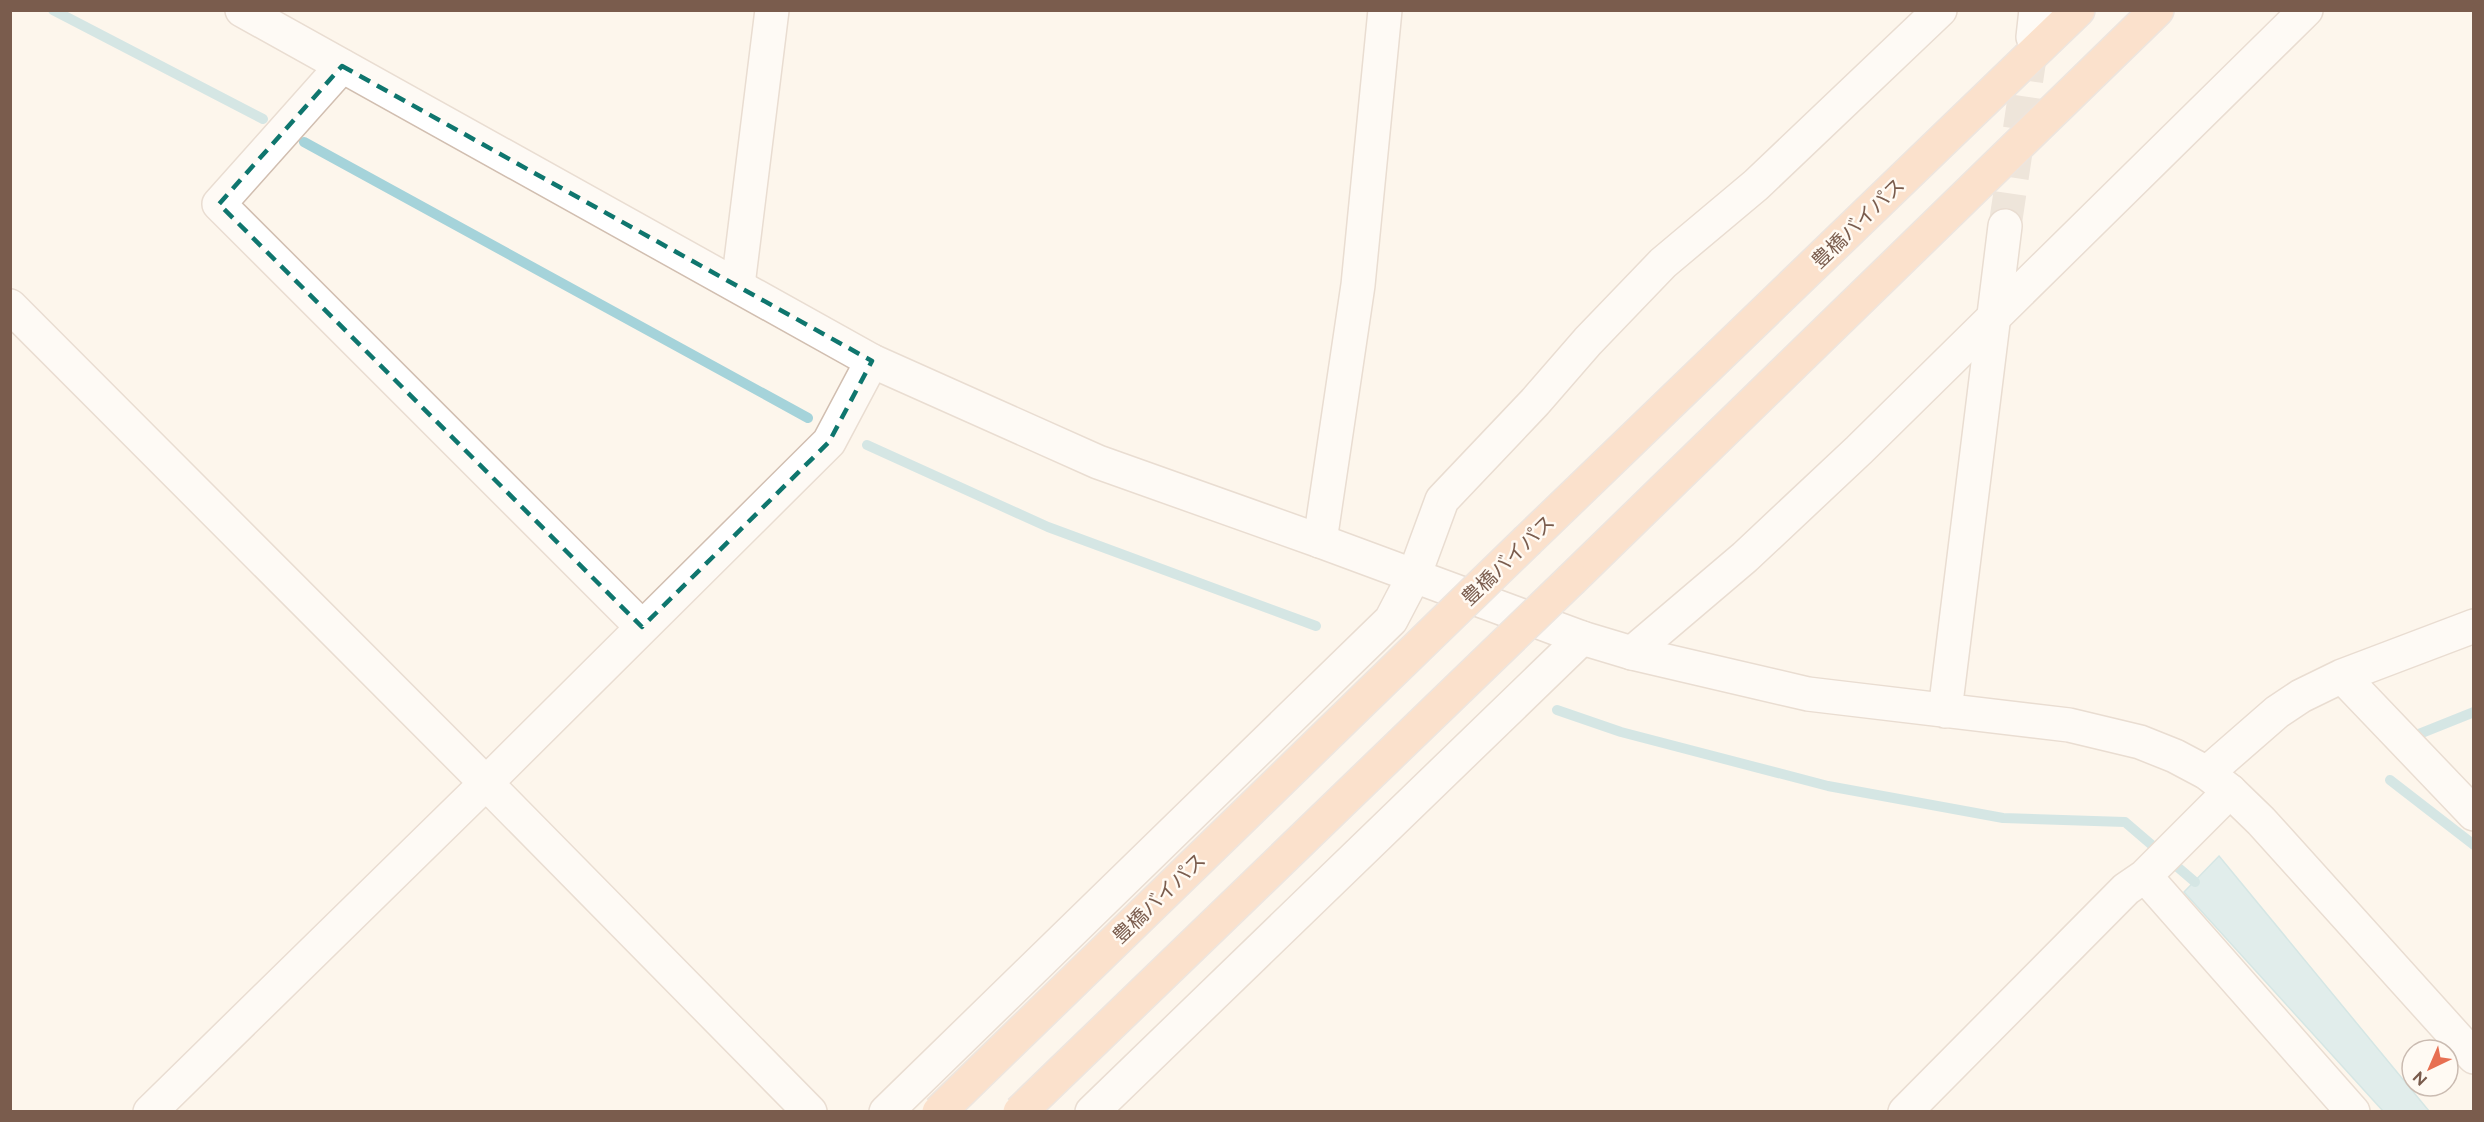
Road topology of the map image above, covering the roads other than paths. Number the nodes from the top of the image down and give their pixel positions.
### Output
1 (242, 10) edge
2 (772, 10) edge
3 (1385, 10) edge
4 (1940, 10) edge
5 (2078, 10) edge
6 (2157, 10) edge
7 (2306, 10) edge
8 (342, 66) junction
9 (2005, 226) tunnel mouth
10 (738, 285) junction
11 (10, 306) edge
12 (1994, 315) junction
13 (872, 361) junction
14 (1320, 541) junction
15 (1414, 576) junction
16 (2474, 626) edge
17 (642, 627) junction
18 (1582, 638) junction
19 (1632, 653) junction
20 (2342, 676) junction
21 (1945, 711) junction
22 (2218, 782) junction
23 (486, 783) junction
24 (2474, 813) edge
25 (2149, 872) junction
26 (2474, 1057) edge
27 (150, 1112) edge
28 (810, 1112) edge
29 (886, 1112) edge
30 (939, 1112) edge
31 (1020, 1112) edge
32 (1092, 1112) edge
33 (1905, 1112) edge
34 (2353, 1112) edge

1 - 8 street
2 - 10 street
3 - 14 street
4 - 15 street
5 - 30 highway, 豊橋バイパス, bridge
6 - 31 highway, bridge
7 - 12 street
8 - 10 street
8 - 17 street
9 - 12 street
10 - 13 street
11 - 23 street
12 - 19 street
12 - 21 street
13 - 14 street
13 - 17 street
14 - 15 street
15 - 18 street
15 - 29 street
16 - 20 street
17 - 23 street
18 - 19 street
18 - 32 street
19 - 21 street
20 - 22 street
20 - 24 street
21 - 22 street
22 - 25 street
22 - 26 street
23 - 27 street
23 - 28 street
25 - 33 street
25 - 34 street

